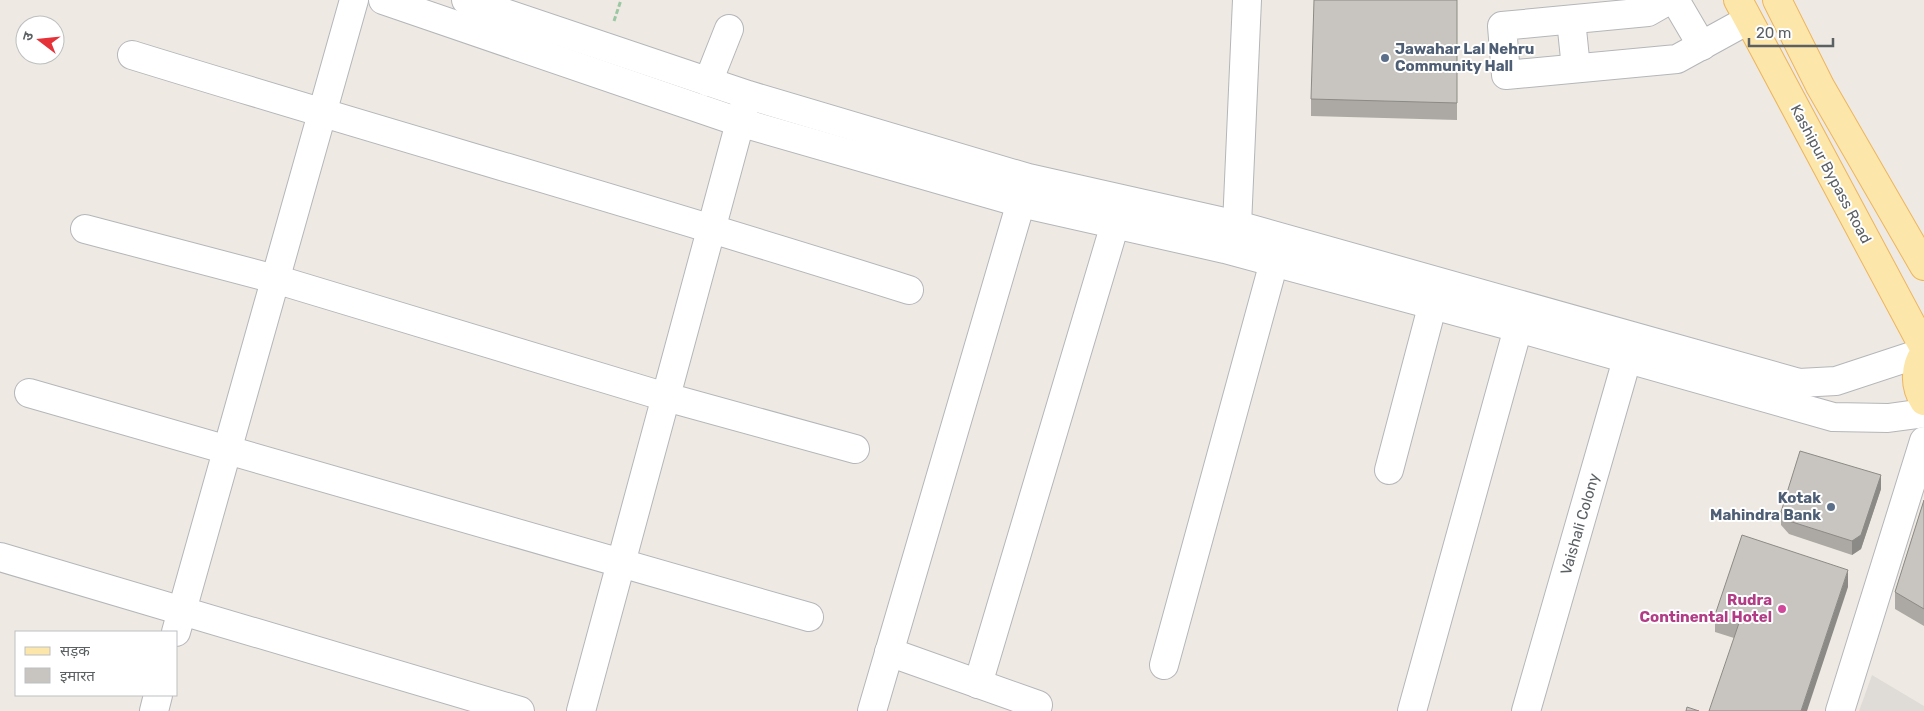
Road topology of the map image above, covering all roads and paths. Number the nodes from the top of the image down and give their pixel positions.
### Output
1 (354, 0) edge
2 (383, 0) edge
3 (466, 0) edge
4 (1247, 0) edge
5 (1669, 0) edge
6 (1675, 0) edge
7 (1777, 0) edge
8 (1743, 10) edge
9 (1571, 20) junction
10 (729, 29) dead end
11 (1702, 46) junction
12 (132, 55) dead end
13 (1576, 68) junction
14 (708, 82) junction
15 (748, 95) junction
16 (322, 114) junction
17 (739, 122) junction
18 (1024, 190) junction
19 (1114, 224) junction
20 (1237, 225) junction
21 (711, 227) junction
22 (84, 229) dead end
23 (1274, 262) junction
24 (1924, 266) edge
25 (1924, 272) edge
26 (275, 279) junction
27 (909, 290) dead end
28 (1894, 291) junction
29 (1436, 293) junction
30 (1518, 328) junction
31 (1630, 348) junction
32 (1924, 348) edge
33 (1924, 353) edge
34 (29, 393) dead end
35 (666, 397) junction
36 (1924, 402) edge
37 (1924, 413) edge
38 (1924, 442) edge
39 (855, 449) dead end
40 (227, 450) junction
41 (1388, 470) dead end
42 (0, 557) edge
43 (621, 563) junction
44 (809, 616) dead end
45 (179, 622) edge
46 (888, 652) junction
47 (1164, 665) dead end
48 (978, 684) junction
49 (158, 696) edge
50 (154, 711) edge
51 (520, 711) edge
52 (581, 711) edge
53 (872, 711) edge
54 (1036, 711) edge
55 (1412, 711) edge
56 (1526, 711) edge
57 (1840, 711) edge

1 - 16 street
2 - 17 street
3 - 14 street
4 - 20 street
5 - 9 street
6 - 11 street
7 - 8 main road
7 - 24 main road
8 - 11 street
8 - 28 main road, Kashipur Bypass Road
9 - 13 street
9 - 13 street
10 - 14 street
11 - 13 street
12 - 16 street
14 - 15 street
15 - 17 street
15 - 18 street
16 - 21 street
16 - 26 street
17 - 18 street
17 - 21 street
18 - 19 street
18 - 20 street
18 - 46 street
19 - 23 street
19 - 48 street
20 - 29 street
21 - 27 street
21 - 35 street
22 - 26 street
23 - 29 street
23 - 47 street
25 - 28 main road
26 - 35 street
26 - 40 street
28 - 32 main road, Kashipur Bypass Road
29 - 30 street
29 - 31 street
29 - 41 street
30 - 31 street
30 - 55 street
31 - 33 street
31 - 37 street
31 - 56 street, Vaishali Colony
33 - 36 main road
34 - 40 street
35 - 39 street
35 - 43 street
38 - 57 street
40 - 43 street
40 - 45 street
42 - 45 street
43 - 44 street
43 - 52 street
45 - 51 street
46 - 48 street
46 - 53 street
48 - 54 street
49 - 50 street

